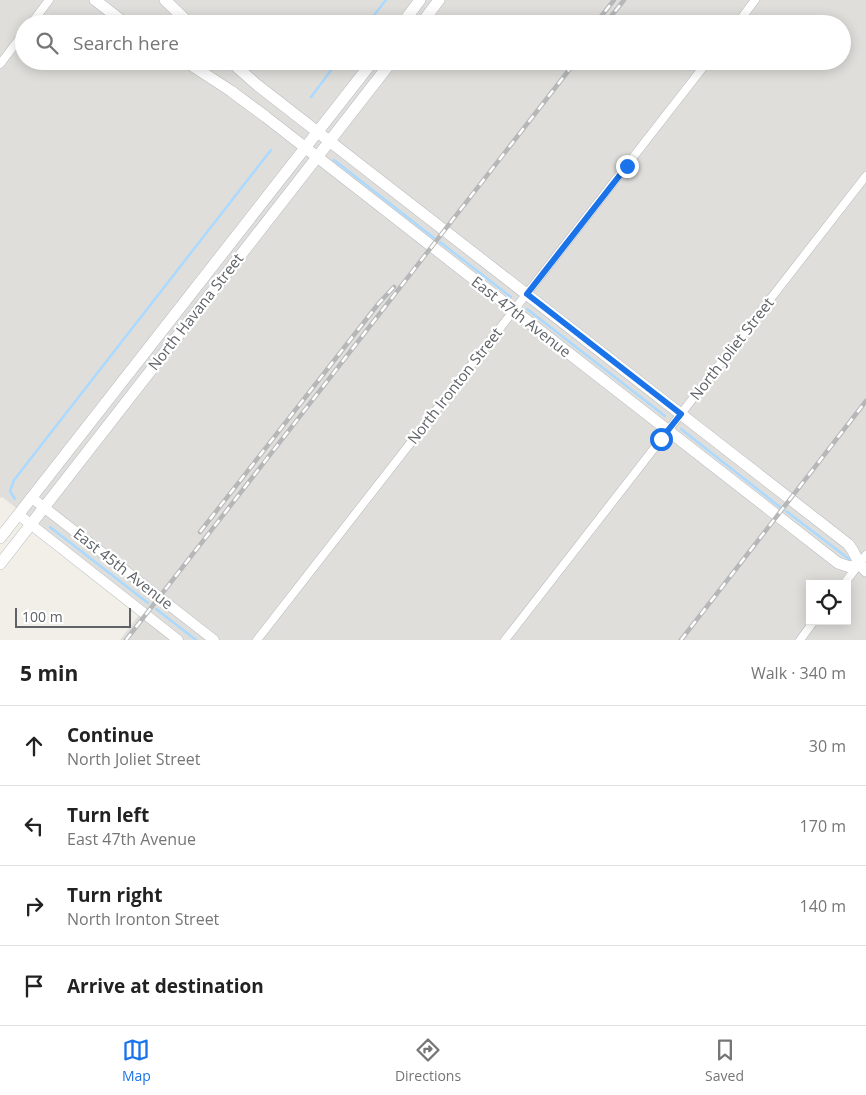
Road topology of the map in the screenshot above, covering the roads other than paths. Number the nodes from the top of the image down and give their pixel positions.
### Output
1 (49, 0) edge
2 (96, 0) edge
3 (165, 0) edge
4 (420, 0) edge
5 (439, 0) edge
6 (756, 0) edge
7 (38, 15) edge
8 (115, 15) edge
9 (181, 15) edge
10 (409, 15) edge
11 (428, 15) edge
12 (744, 15) edge
13 (15, 45) edge
14 (0, 64) edge
15 (199, 70) edge
16 (239, 70) edge
17 (366, 70) edge
18 (385, 70) edge
19 (701, 70) edge
20 (317, 132) junction
21 (329, 141) junction
22 (305, 148) junction
23 (316, 158) junction
24 (866, 176) edge
25 (527, 294) junction
26 (514, 312) junction
27 (681, 414) junction
28 (667, 431) junction
29 (32, 498) junction
30 (44, 508) junction
31 (19, 515) junction
32 (32, 525) junction
33 (0, 538) edge
34 (866, 555) edge
35 (0, 564) edge
36 (862, 568) edge
37 (848, 580) edge
38 (811, 625) edge
39 (178, 640) edge
40 (214, 640) edge
41 (257, 640) edge
42 (505, 640) edge
43 (800, 640) edge

1 - 7 street
2 - 8 main road
3 - 9 main road
4 - 10 main road
5 - 11 main road
6 - 12 street
13 - 14 street
15 - 22 main road, East 47th Avenue
16 - 20 main road, East 47th Avenue
17 - 20 main road, North Havana Street
18 - 21 main road, North Havana Street
19 - 25 street, North Ironton Street
20 - 21 main road, East 47th Avenue
20 - 22 main road, North Havana Street
21 - 23 main road, North Havana Street
21 - 25 main road, East 47th Avenue
22 - 23 main road, East 47th Avenue
22 - 29 main road, North Havana Street
23 - 26 main road, East 47th Avenue
23 - 30 main road, North Havana Street
24 - 27 street, North Joliet Street
25 - 26 street, North Ironton Street
25 - 27 main road, East 47th Avenue
26 - 28 main road, East 47th Avenue
26 - 41 street, North Ironton Street
27 - 28 street, North Joliet Street
27 - 36 main road, East 47th Avenue
28 - 36 main road, East 47th Avenue
28 - 42 street, North Joliet Street
29 - 30 street, East 45th Avenue
29 - 31 main road, North Havana Street
30 - 32 main road, North Havana Street
30 - 40 street, East 45th Avenue
31 - 32 street, East 45th Avenue
31 - 33 main road, North Havana Street
32 - 35 main road, North Havana Street
32 - 39 street, East 45th Avenue
34 - 36 street
36 - 37 street
38 - 43 street

